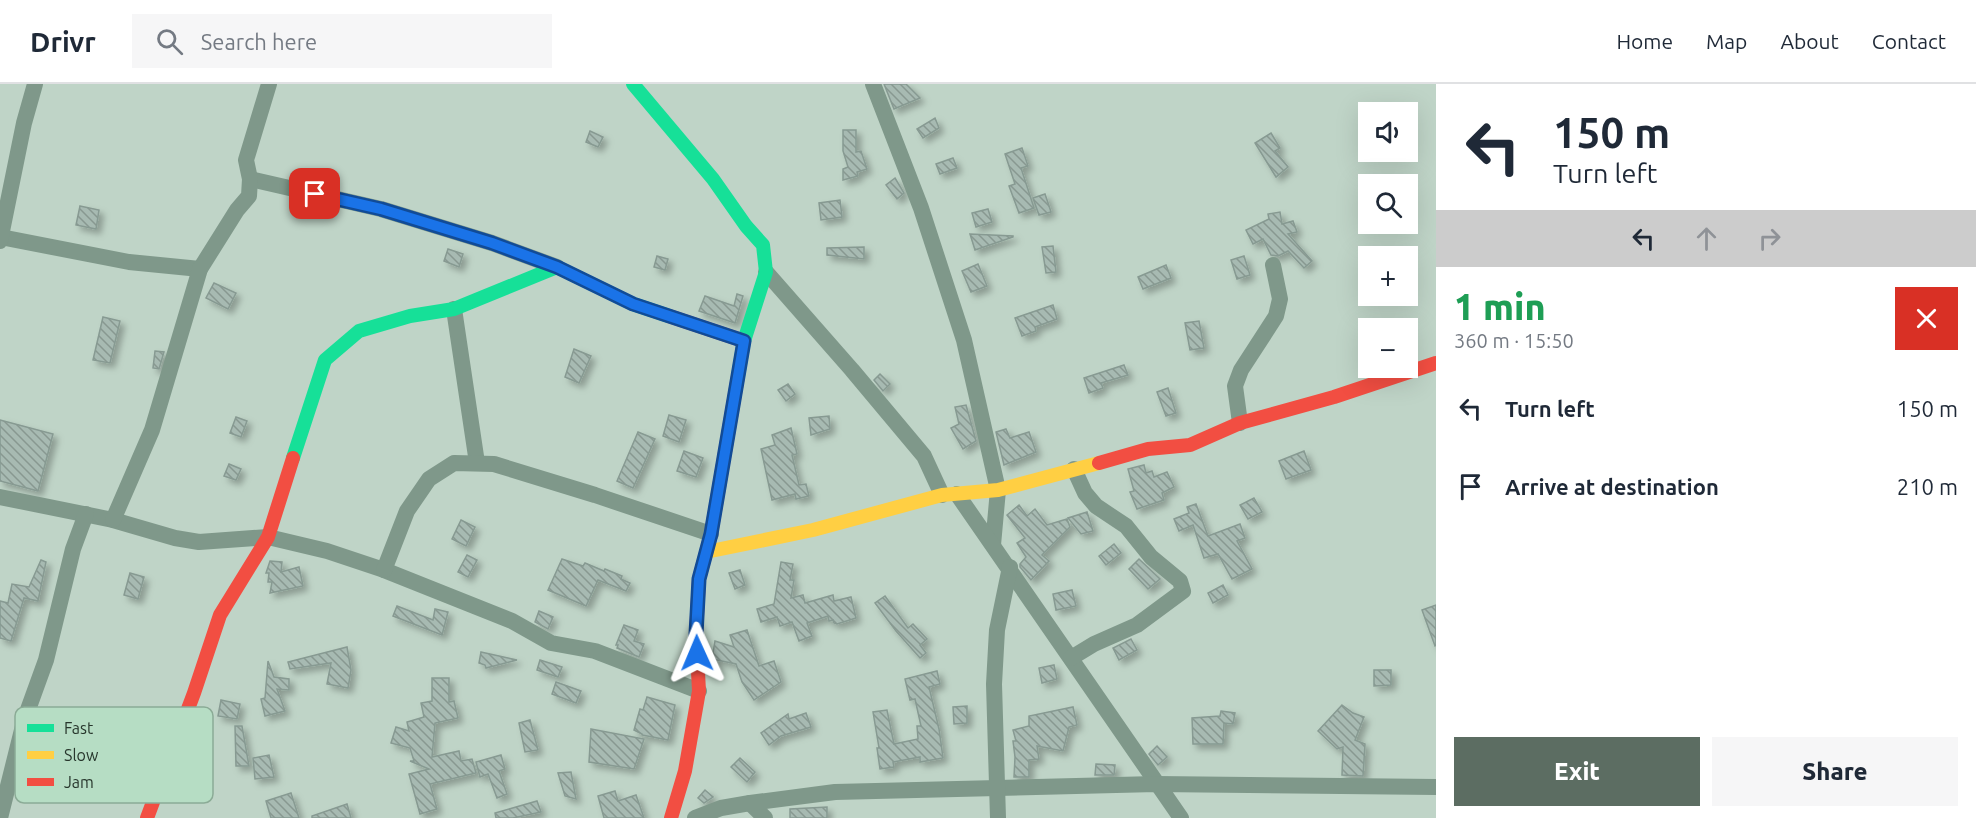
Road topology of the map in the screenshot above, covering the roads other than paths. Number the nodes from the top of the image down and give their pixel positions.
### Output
1 (34, 84) edge
2 (269, 84) edge
3 (633, 84) edge
4 (873, 84) edge
5 (250, 179) junction
6 (1, 239) edge
7 (1273, 265) dead end
8 (557, 267) junction
9 (200, 269) junction
10 (766, 272) junction
11 (454, 309) junction
12 (744, 341) junction
13 (1436, 363) edge
14 (1240, 423) junction
15 (477, 464) junction
16 (1074, 469) junction
17 (998, 490) junction
18 (950, 494) junction
19 (0, 497) edge
20 (86, 514) junction
21 (113, 520) junction
22 (711, 534) junction
23 (268, 537) junction
24 (993, 545) junction
25 (706, 552) junction
26 (1010, 567) junction
27 (384, 570) junction
28 (1071, 658) junction
29 (699, 691) junction
30 (29, 707) edge
31 (189, 707) edge
32 (15, 758) edge
33 (1156, 784) junction
34 (1436, 787) edge
35 (997, 789) junction
36 (750, 802) junction
37 (153, 803) edge
38 (0, 818) edge
39 (147, 818) edge
40 (671, 818) edge
41 (695, 818) edge
42 (765, 818) edge
43 (998, 818) edge
44 (1181, 818) edge

1 - 6 street
2 - 5 street
3 - 10 street
4 - 17 street
5 - 8 street
5 - 9 street
6 - 9 street
7 - 14 street
8 - 11 street
8 - 12 street
9 - 21 street
10 - 12 street
10 - 18 street
11 - 15 street
11 - 23 street
12 - 22 street
13 - 14 street
14 - 16 street
15 - 22 street
15 - 27 street
16 - 17 street
16 - 28 street
17 - 18 street
17 - 24 street
18 - 24 street
18 - 25 street
19 - 20 street
20 - 21 street
20 - 30 street
21 - 23 street
22 - 25 street
23 - 27 street
23 - 31 street
24 - 26 street
25 - 29 street
26 - 28 street
26 - 35 street
27 - 29 street
28 - 33 street
29 - 40 street
32 - 38 street
33 - 34 street
33 - 35 street
33 - 44 street
35 - 36 street
35 - 43 street
36 - 41 street
36 - 42 street
37 - 39 street

